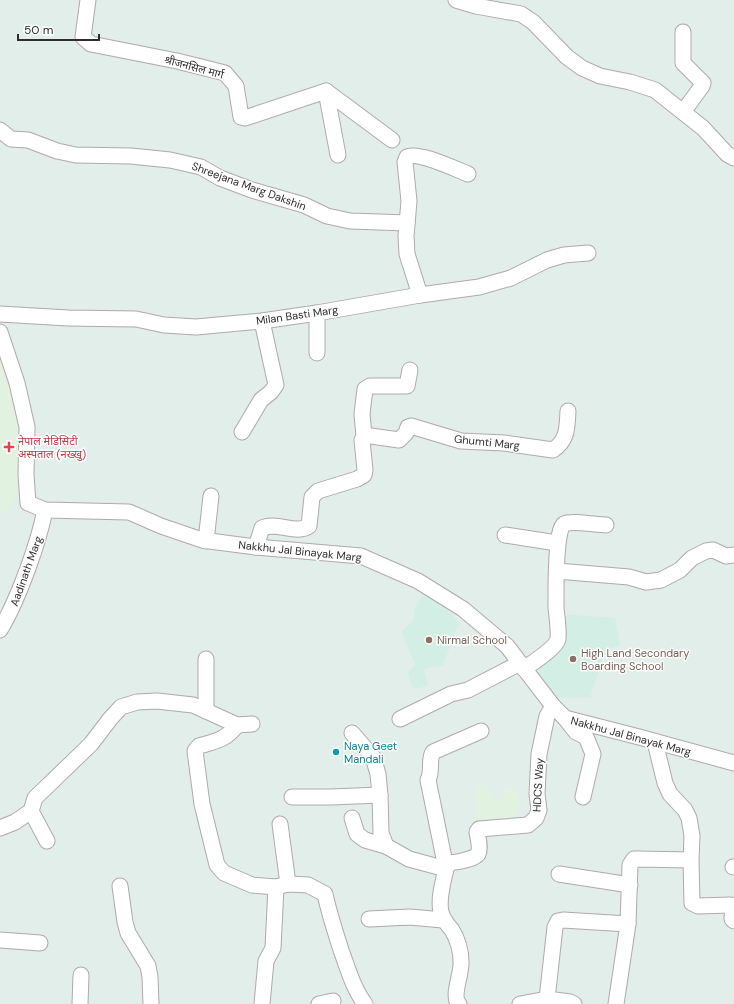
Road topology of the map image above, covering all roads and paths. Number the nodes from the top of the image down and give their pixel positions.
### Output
1 (88, 0) edge
2 (456, 0) edge
3 (684, 32) dead end
4 (326, 91) junction
5 (683, 112) junction
6 (0, 130) edge
7 (392, 140) dead end
8 (338, 154) dead end
9 (734, 158) edge
10 (468, 174) dead end
11 (407, 223) junction
12 (588, 253) dead end
13 (420, 295) junction
14 (317, 313) junction
15 (0, 314) edge
16 (262, 321) junction
17 (0, 332) edge
18 (317, 353) dead end
19 (410, 370) dead end
20 (568, 411) dead end
21 (242, 432) dead end
22 (364, 436) junction
23 (211, 496) dead end
24 (45, 510) junction
25 (606, 526) dead end
26 (505, 535) dead end
27 (206, 541) junction
28 (557, 543) junction
29 (256, 547) junction
30 (734, 555) edge
31 (557, 571) junction
32 (0, 630) edge
33 (206, 659) dead end
34 (522, 666) junction
35 (553, 706) junction
36 (206, 711) junction
37 (565, 718) junction
38 (400, 719) dead end
39 (480, 731) dead end
40 (352, 732) dead end
41 (655, 742) junction
42 (734, 762) edge
43 (380, 795) junction
44 (292, 797) dead end
45 (583, 797) dead end
46 (31, 811) junction
47 (352, 818) dead end
48 (280, 824) dead end
49 (0, 828) edge
50 (47, 840) dead end
51 (386, 846) junction
52 (691, 860) junction
53 (445, 866) junction
54 (559, 874) dead end
55 (282, 885) junction
56 (630, 885) junction
57 (120, 886) dead end
58 (369, 919) dead end
59 (443, 920) junction
60 (734, 921) edge
61 (628, 924) junction
62 (0, 940) edge
63 (40, 943) dead end
64 (81, 974) dead end
65 (547, 999) junction
66 (80, 1004) edge
67 (151, 1004) edge
68 (262, 1004) edge
69 (365, 1004) edge
70 (457, 1004) edge
71 (520, 1004) edge
72 (574, 1004) edge
73 (616, 1004) edge

1 - 4 street, श्रीजनसिल मार्ग
2 - 5 street
3 - 5 street
4 - 7 street
4 - 8 street
5 - 9 street
6 - 11 street, Shreejana Marg Dakshin
10 - 11 street
11 - 13 street
12 - 13 street, Milan Basti Marg
13 - 14 street, Milan Basti Marg
14 - 16 street, Milan Basti Marg
14 - 18 street
15 - 16 street, Milan Basti Marg
16 - 21 street
17 - 24 street, Nakkhu Jal Binayak Marg
19 - 22 street
20 - 22 street, Ghumti Marg
22 - 29 street
23 - 27 street
24 - 27 street, Nakkhu Jal Binayak Marg
24 - 32 street, Aadinath Marg
25 - 28 street
26 - 28 street
27 - 29 street, Nakkhu Jal Binayak Marg
28 - 31 street
29 - 34 street, Nakkhu Jal Binayak Marg
30 - 31 street
31 - 34 street
33 - 36 street
34 - 35 street, Nakkhu Jal Binayak Marg
34 - 38 street
35 - 37 street, Nakkhu Jal Binayak Marg
35 - 53 street, HDCS Way
36 - 46 street
36 - 55 street
37 - 41 street, Nakkhu Jal Binayak Marg
37 - 45 street
39 - 53 street
40 - 43 street
41 - 42 street, Nakkhu Jal Binayak Marg
41 - 52 street
43 - 44 street
43 - 51 street
46 - 49 street
46 - 50 street
47 - 51 street, HDCS Way
48 - 55 street
51 - 53 street, HDCS Way
52 - 56 street
52 - 60 street
53 - 59 street
54 - 56 street
55 - 68 street
55 - 69 street
56 - 61 street
57 - 67 street
58 - 59 street
59 - 70 street
61 - 65 street
61 - 73 street
62 - 63 street
64 - 66 street
65 - 71 street
65 - 72 street

